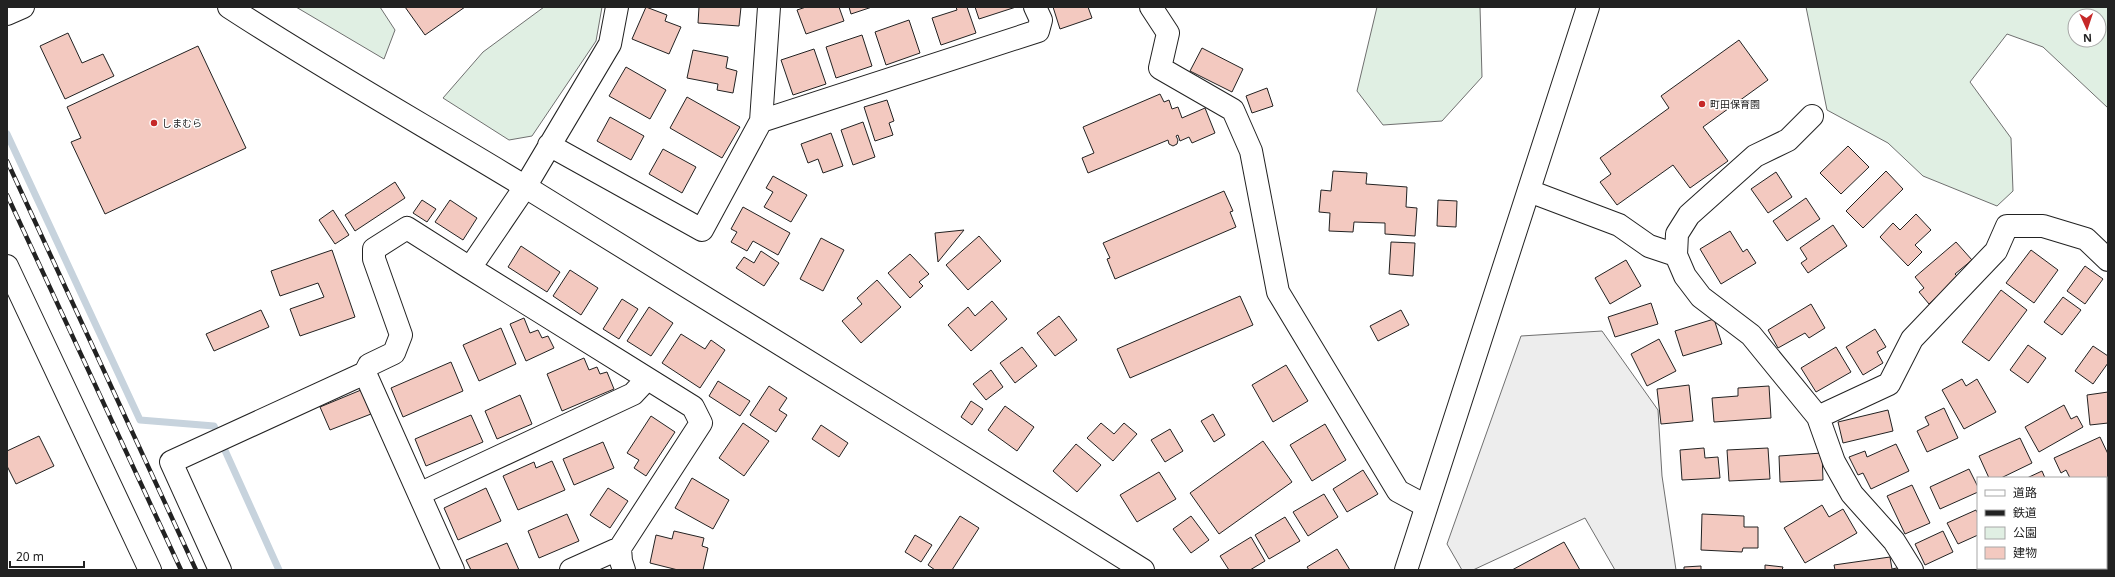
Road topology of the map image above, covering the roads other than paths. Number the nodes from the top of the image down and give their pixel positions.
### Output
1 (23, 7) edge
2 (229, 7) edge
3 (617, 7) edge
4 (769, 7) edge
5 (1035, 7) edge
6 (1151, 7) edge
7 (1588, 7) edge
8 (7, 14) edge
9 (1812, 116) dead end
10 (761, 121) junction
11 (549, 145) junction
12 (526, 187) junction
13 (1529, 191) junction
14 (1676, 255) junction
15 (2108, 260) edge
16 (7, 266) edge
17 (470, 268) junction
18 (365, 373) junction
19 (647, 379) junction
20 (1818, 417) junction
21 (419, 494) junction
22 (1426, 506) junction
23 (620, 548) junction
24 (150, 570) edge
25 (220, 570) edge
26 (453, 570) edge
27 (571, 570) edge
28 (624, 570) edge
29 (1143, 570) edge
30 (1406, 570) edge
31 (1912, 570) edge

1 - 8 street
2 - 12 street
3 - 11 street
4 - 10 street
5 - 10 street
6 - 22 street
7 - 13 street
9 - 14 street
10 - 11 street
11 - 12 street
12 - 17 street
12 - 29 street
13 - 14 street
13 - 22 street
14 - 20 street
15 - 20 street
16 - 24 street
17 - 18 street
17 - 19 street
18 - 21 street
18 - 25 street
19 - 21 street
19 - 23 street
20 - 31 street
21 - 26 street
22 - 30 street
23 - 27 street
23 - 28 street

